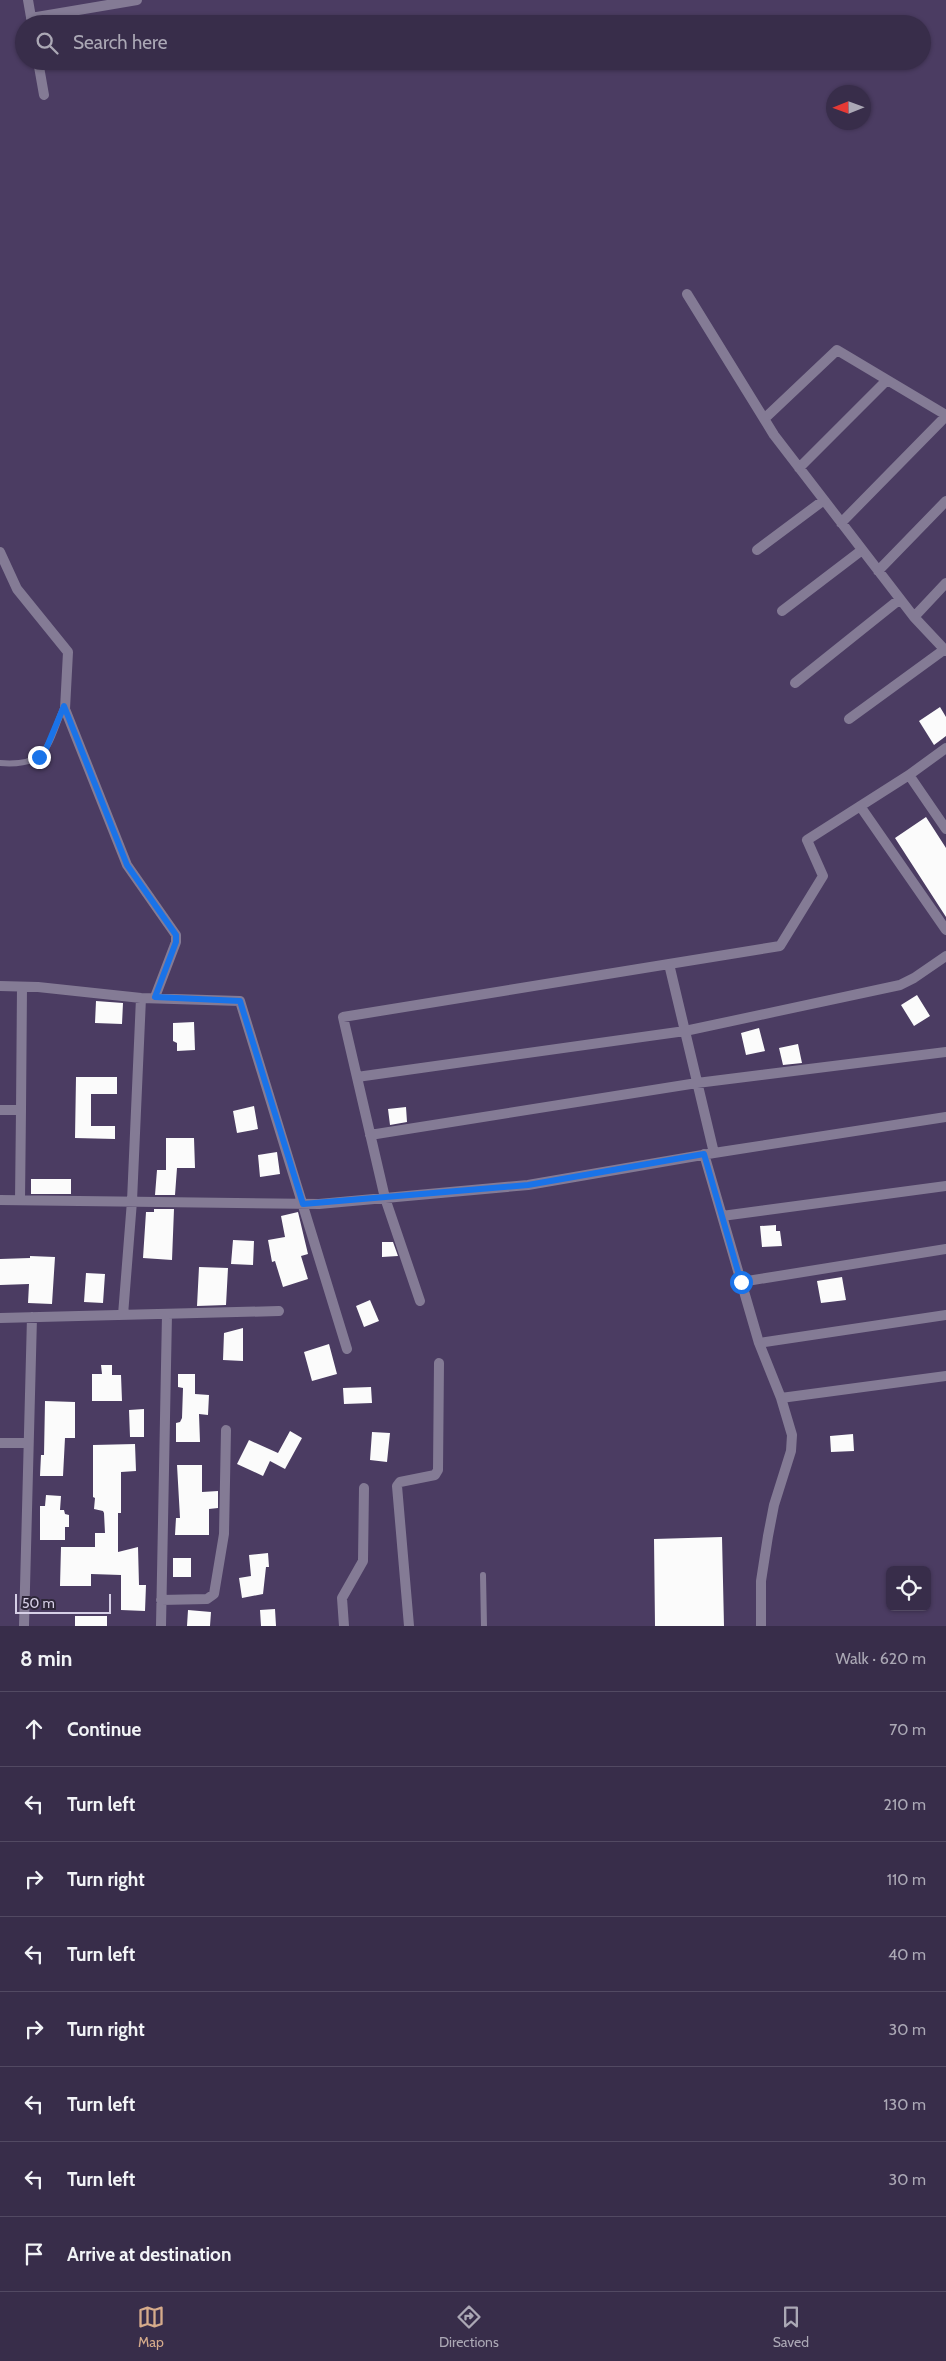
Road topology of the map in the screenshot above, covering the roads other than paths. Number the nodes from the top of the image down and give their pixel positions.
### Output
1 (28, 0) edge
2 (137, 0) edge
3 (31, 15) edge
4 (62, 15) edge
5 (40, 70) edge
6 (44, 95) dead end
7 (687, 294) dead end
8 (887, 380) junction
9 (946, 415) edge
10 (764, 419) junction
11 (799, 468) junction
12 (824, 500) junction
13 (946, 501) edge
14 (841, 523) junction
15 (757, 550) dead end
16 (862, 550) junction
17 (0, 552) edge
18 (878, 571) junction
19 (946, 583) edge
20 (900, 599) junction
21 (782, 612) dead end
22 (914, 617) junction
23 (945, 650) edge
24 (795, 683) dead end
25 (64, 706) junction
26 (849, 718) dead end
27 (946, 748) edge
28 (0, 763) edge
29 (909, 775) junction
30 (860, 806) junction
31 (946, 828) edge
32 (946, 930) edge
33 (946, 956) edge
34 (669, 964) junction
35 (0, 986) edge
36 (22, 987) junction
37 (155, 997) junction
38 (140, 998) junction
39 (685, 1031) junction
40 (946, 1052) edge
41 (356, 1078) junction
42 (697, 1083) junction
43 (0, 1110) edge
44 (21, 1110) junction
45 (946, 1117) edge
46 (370, 1135) junction
47 (709, 1154) junction
48 (946, 1186) edge
49 (384, 1198) junction
50 (0, 1200) edge
51 (20, 1200) junction
52 (132, 1201) junction
53 (303, 1204) junction
54 (722, 1216) junction
55 (946, 1249) edge
56 (741, 1282) junction
57 (420, 1301) dead end
58 (279, 1311) dead end
59 (167, 1314) junction
60 (123, 1315) junction
61 (946, 1315) edge
62 (32, 1317) junction
63 (0, 1318) edge
64 (759, 1343) junction
65 (347, 1349) dead end
66 (439, 1363) dead end
67 (946, 1376) edge
68 (781, 1398) junction
69 (226, 1430) dead end
70 (0, 1443) edge
71 (28, 1443) junction
72 (364, 1488) dead end
73 (483, 1575) dead end
74 (161, 1600) junction
75 (24, 1626) edge
76 (161, 1626) edge
77 (344, 1626) edge
78 (409, 1626) edge
79 (484, 1626) edge
80 (762, 1626) edge

1 - 3 street
2 - 4 street
5 - 6 street
7 - 10 street
8 - 9 street
8 - 10 street
8 - 11 street
9 - 14 street
10 - 11 street
11 - 12 street
12 - 14 street
12 - 15 street
13 - 18 street
14 - 16 street
16 - 18 street
16 - 21 street
17 - 25 street
18 - 20 street
19 - 22 street
20 - 22 street
20 - 24 street
22 - 23 street
23 - 26 street
25 - 28 lane
25 - 37 street
27 - 29 street
29 - 30 street
29 - 31 street
30 - 32 street
30 - 34 street
33 - 39 street
34 - 39 street
34 - 41 street
35 - 36 street
36 - 38 street
36 - 44 street
37 - 38 street
37 - 53 street
38 - 52 street
39 - 41 street
39 - 42 street
40 - 42 street
41 - 46 street
42 - 46 street
42 - 47 street
43 - 44 street
44 - 51 street
45 - 47 street
46 - 49 street
47 - 49 street
47 - 54 street
48 - 54 street
49 - 53 street
49 - 57 street
50 - 51 street
51 - 52 street
52 - 53 street
52 - 60 street
53 - 65 street
54 - 56 street
55 - 56 street
56 - 64 street
58 - 59 street
59 - 60 street
59 - 74 street
60 - 62 street
61 - 64 street
62 - 63 street
62 - 71 street
64 - 68 street
66 - 78 street
67 - 68 street
68 - 80 street
69 - 74 street
70 - 71 street
71 - 75 street
72 - 77 street
73 - 79 lane
74 - 76 street

